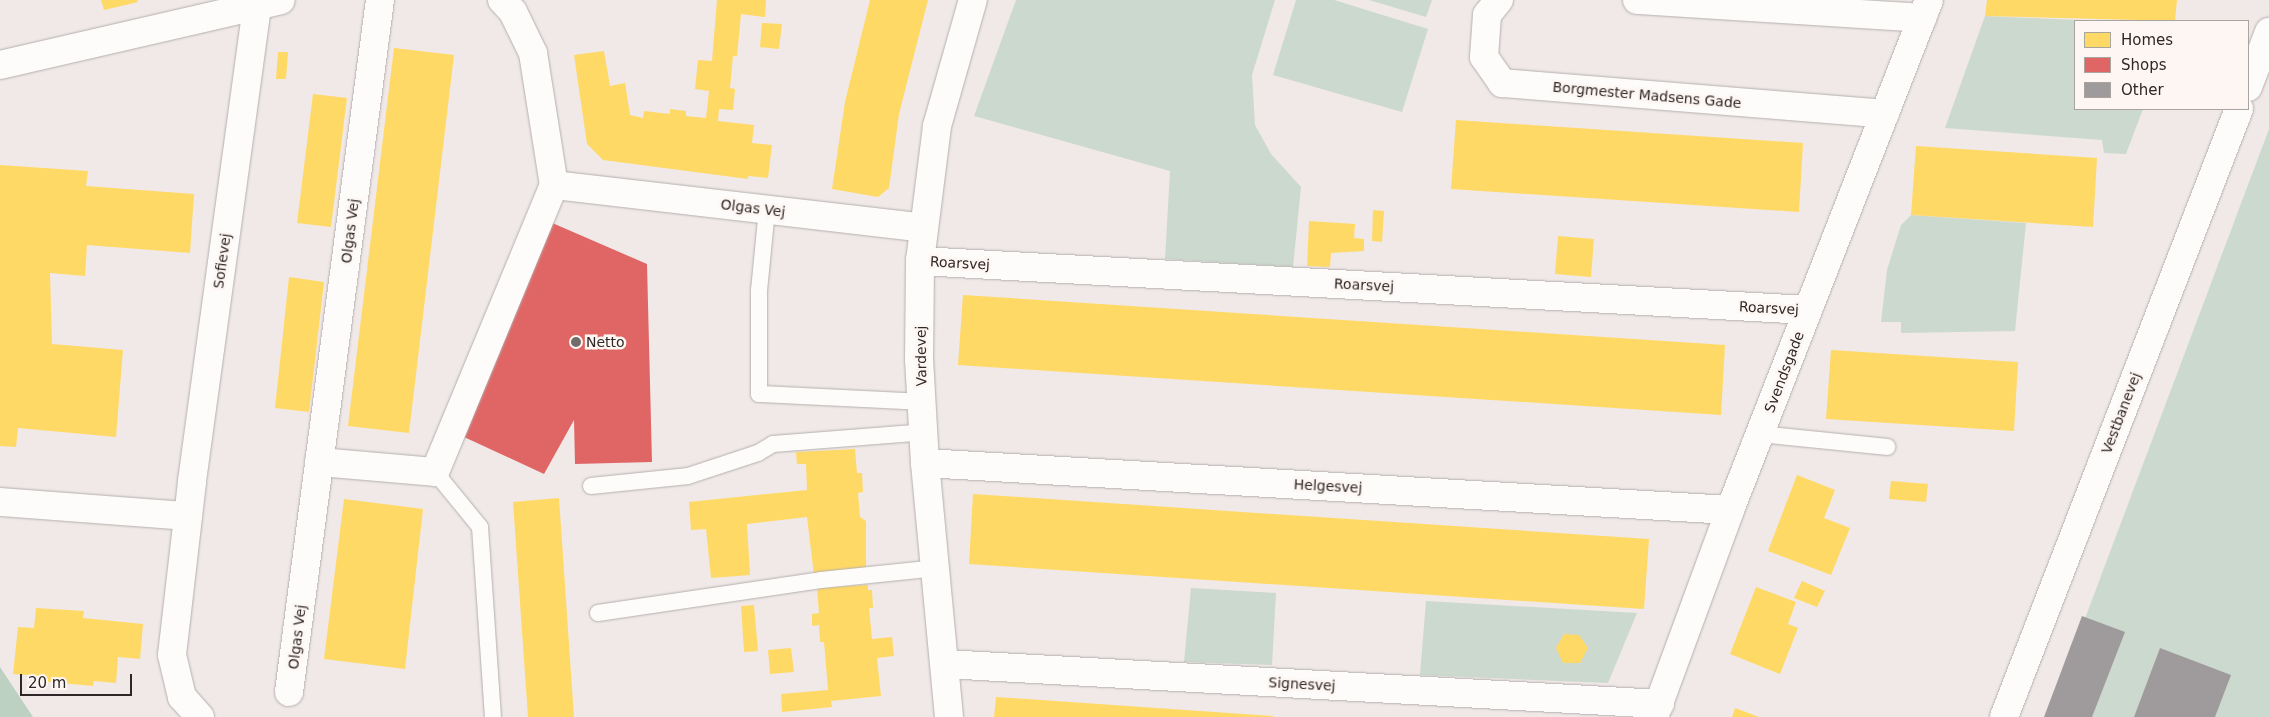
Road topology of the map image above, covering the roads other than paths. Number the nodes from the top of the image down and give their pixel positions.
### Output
1 (380, 0) edge
2 (502, 0) edge
3 (973, 0) edge
4 (1499, 0) edge
5 (1637, 0) edge
6 (269, 3) edge
7 (1925, 9) edge
8 (2269, 32) edge
9 (0, 65) edge
10 (2249, 84) edge
11 (2239, 110) edge
12 (1885, 114) junction
13 (554, 185) junction
14 (767, 209) junction
15 (923, 228) junction
16 (920, 261) junction
17 (1808, 310) junction
18 (922, 402) junction
19 (924, 432) junction
20 (1760, 434) junction
21 (1887, 447) dead end
22 (320, 462) junction
23 (925, 463) junction
24 (435, 472) junction
25 (591, 486) dead end
26 (0, 502) edge
27 (1730, 510) junction
28 (187, 516) junction
29 (937, 568) junction
30 (598, 613) dead end
31 (945, 664) junction
32 (289, 692) dead end
33 (1657, 710) edge
34 (200, 717) edge
35 (493, 717) edge
36 (949, 717) edge
37 (2004, 717) edge

1 - 22 street, Olgas Vej
2 - 13 street
3 - 15 street, Vardevej
4 - 12 street, Borgmester Madsens Gade
5 - 7 street
6 - 9 street
6 - 28 street, Sofievej
7 - 12 street, Svendsgade
8 - 10 street
11 - 37 street, Vestbanevej
12 - 17 street, Svendsgade
13 - 14 street, Olgas Vej
13 - 24 street
14 - 15 street, Olgas Vej
14 - 18 lane
15 - 16 street, Vardevej
16 - 17 street, Roarsvej
16 - 18 street, Vardevej
17 - 20 street, Svendsgade
18 - 19 street, Vardevej
19 - 23 street, Vardevej
19 - 25 lane
20 - 21 lane
20 - 27 street, Svendsgade
22 - 24 street
22 - 32 street, Olgas Vej
23 - 27 street, Helgesvej
23 - 29 street, Vardevej
24 - 35 lane
26 - 28 street
27 - 33 street, Svendsgade
28 - 34 street, Sofievej
29 - 30 lane
29 - 31 street, Vardevej
31 - 33 street, Signesvej
31 - 36 street, Vardevej

